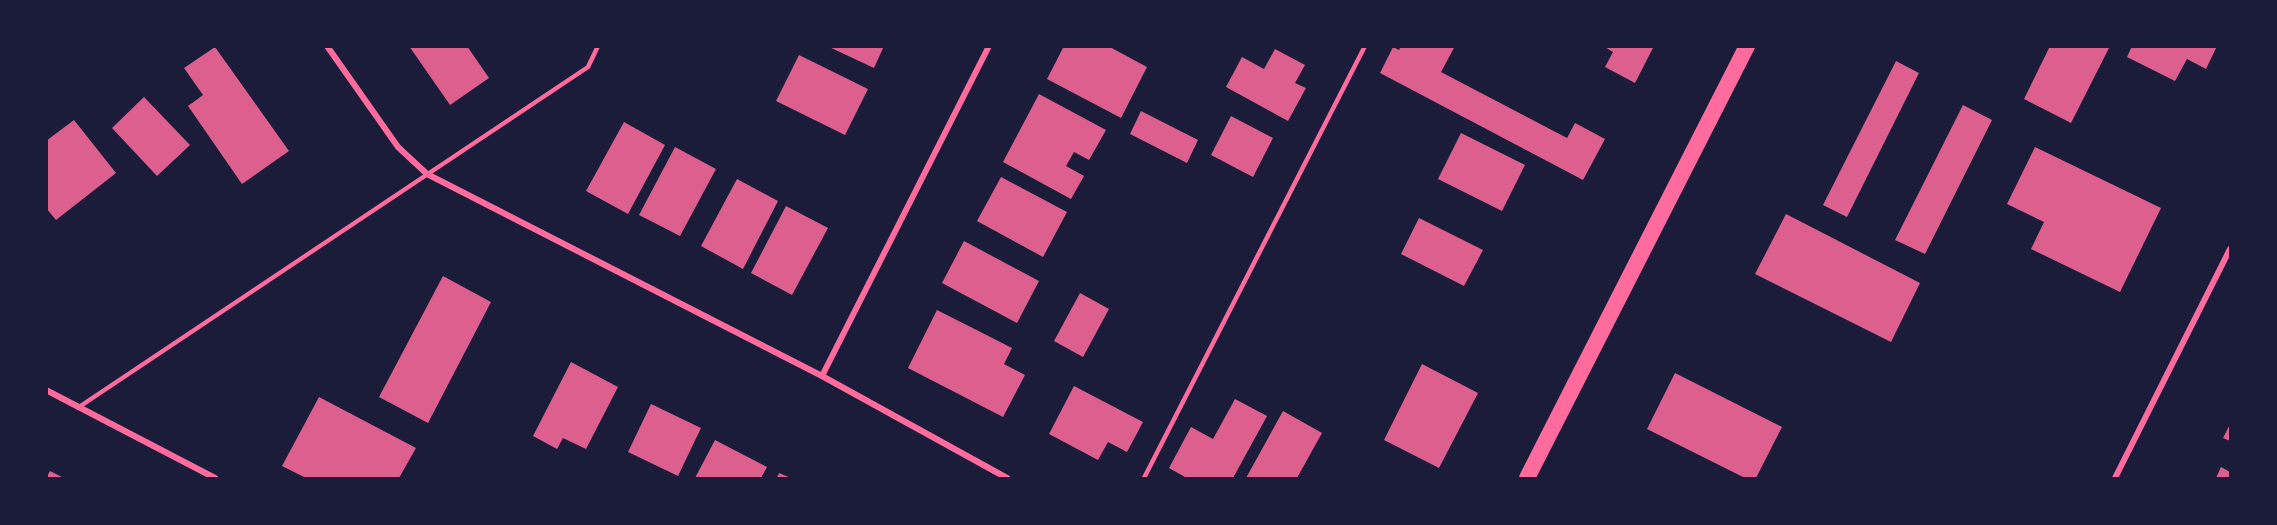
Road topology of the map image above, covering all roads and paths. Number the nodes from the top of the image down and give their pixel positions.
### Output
1 (327, 46) edge
2 (598, 46) edge
3 (988, 46) edge
4 (1365, 46) edge
5 (1747, 46) edge
6 (427, 174) junction
7 (2230, 249) edge
8 (822, 376) junction
9 (46, 390) edge
10 (79, 407) junction
11 (215, 478) edge
12 (1007, 478) edge
13 (1144, 478) edge
14 (1527, 478) edge
15 (2115, 478) edge

1 - 6 street
2 - 6 lane
3 - 8 street
4 - 13 lane
5 - 14 highway
6 - 8 street
6 - 10 lane
7 - 15 street
8 - 12 street
9 - 10 street
10 - 11 street

